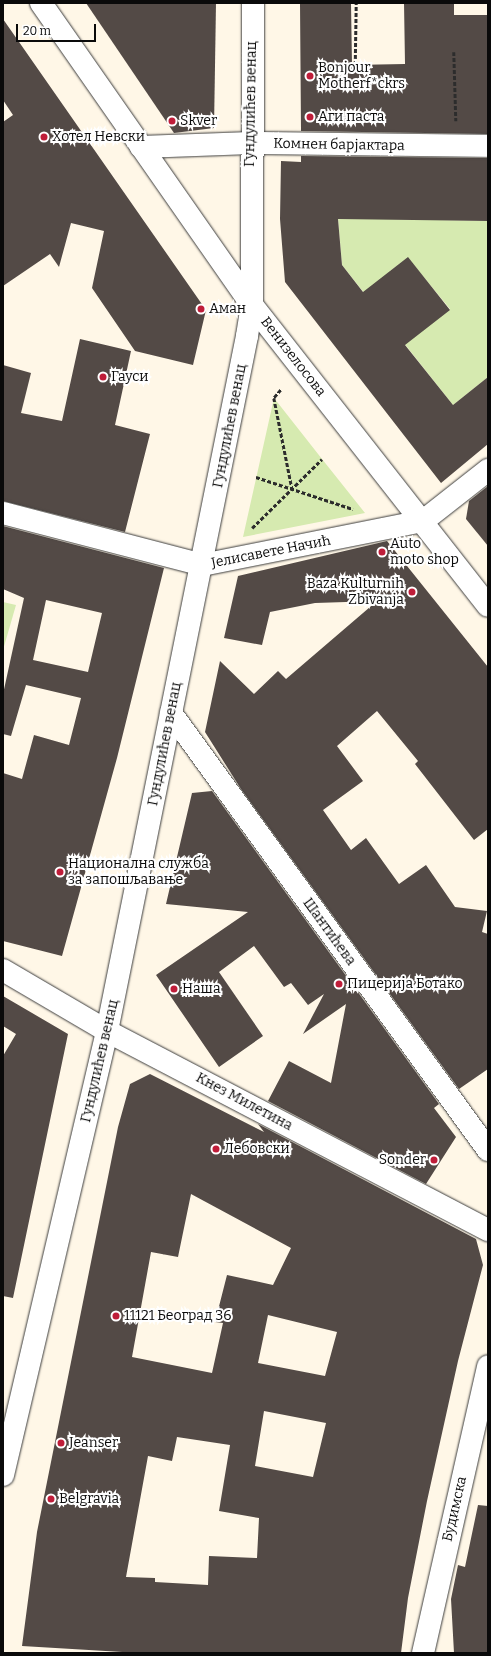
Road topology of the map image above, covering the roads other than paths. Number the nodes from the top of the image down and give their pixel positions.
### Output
1 (41, 3) edge
2 (253, 3) edge
3 (251, 144) junction
4 (488, 146) edge
5 (141, 147) junction
6 (252, 305) junction
7 (488, 470) edge
8 (3, 513) edge
9 (423, 521) junction
10 (202, 565) junction
11 (488, 606) edge
12 (171, 713) junction
13 (3, 970) edge
14 (107, 1031) junction
15 (488, 1150) edge
16 (488, 1230) edge
17 (488, 1366) edge
18 (3, 1475) edge
19 (423, 1653) edge

1 - 5 street, Венизелосова
2 - 3 street, Гундулићев венац
3 - 4 street, Комнен барјактара
3 - 5 street, Комнен барјактара
3 - 6 street, Гундулићев венац
5 - 6 street, Венизелосова
6 - 9 street, Венизелосова
6 - 10 street, Гундулићев венац
7 - 9 street
8 - 10 street, Јелисавете Начић
9 - 10 street, Јелисавете Начић
9 - 11 street, Венизелосова
10 - 12 street, Гундулићев венац
12 - 14 street, Гундулићев венац
12 - 15 street, Шантићева
13 - 14 street, Кнез Милетина
14 - 16 street, Кнез Милетина
14 - 18 street, Гундулићев венац
17 - 19 street, Будимска

